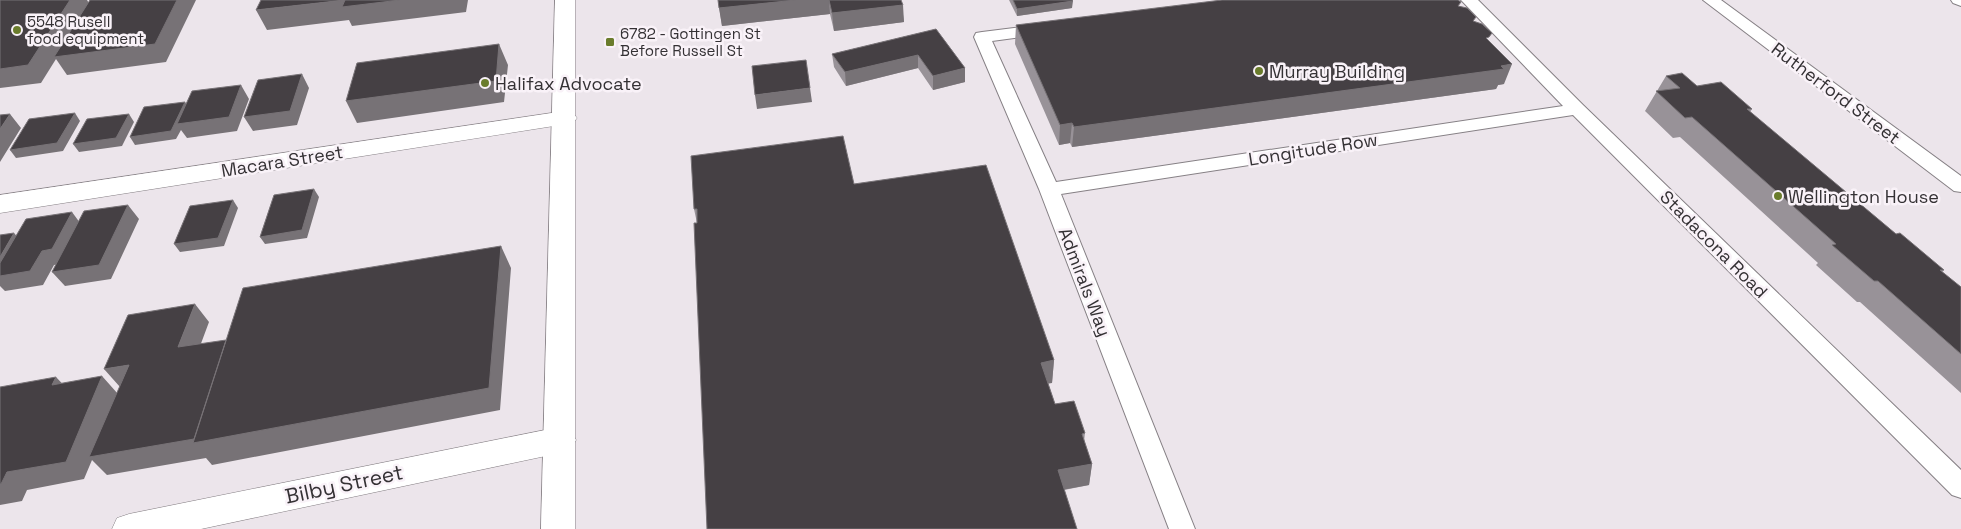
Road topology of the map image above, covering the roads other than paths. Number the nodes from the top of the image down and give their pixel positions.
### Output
1 (564, 0) edge
2 (1470, 0) edge
3 (1711, 0) edge
4 (1061, 27) edge
5 (1577, 109) junction
6 (565, 118) junction
7 (1961, 186) edge
8 (1049, 189) junction
9 (0, 204) edge
10 (560, 440) junction
11 (1961, 487) edge
12 (129, 529) edge
13 (558, 529) edge
14 (1182, 529) edge

1 - 6 street
2 - 5 lane, Stadacona Road
3 - 7 lane, Rutherford Street
4 - 8 lane, Admirals Way
5 - 8 lane, Longitude Row
5 - 11 lane, Stadacona Road
6 - 9 street, Macara Street
6 - 10 street
8 - 14 lane, Admirals Way
10 - 12 street, Bilby Street
10 - 13 street

